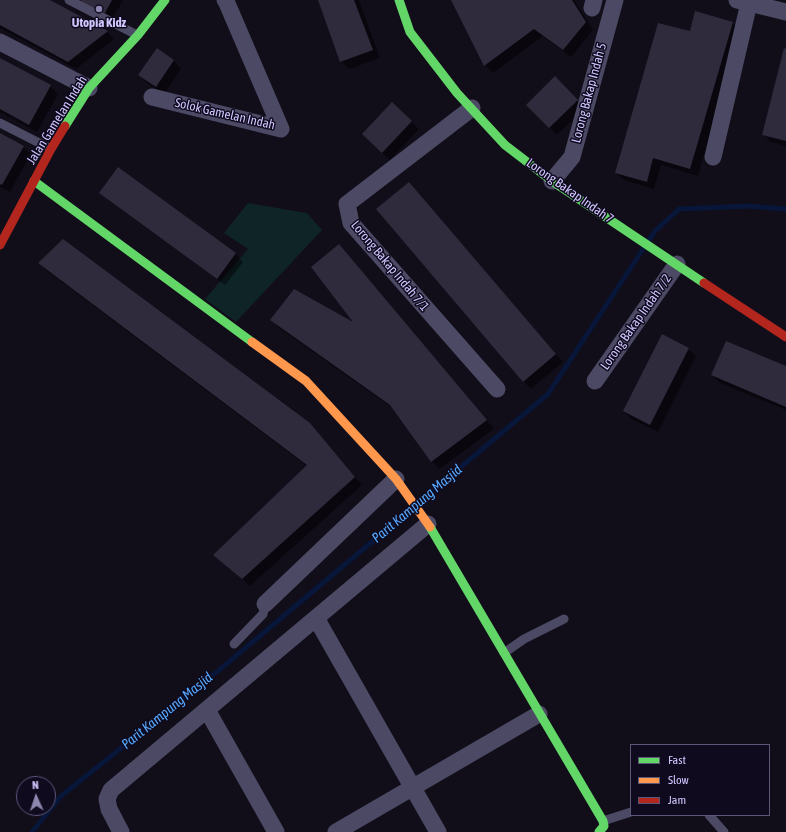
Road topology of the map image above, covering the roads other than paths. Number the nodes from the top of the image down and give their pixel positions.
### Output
1 (69, 0) edge
2 (165, 0) edge
3 (225, 0) edge
4 (399, 0) edge
5 (615, 0) edge
6 (743, 1) edge
7 (786, 12) edge
8 (138, 35) junction
9 (0, 42) edge
10 (89, 88) junction
11 (152, 97) dead end
12 (472, 108) junction
13 (0, 123) edge
14 (51, 149) junction
15 (713, 157) dead end
16 (34, 181) junction
17 (552, 181) junction
18 (0, 245) edge
19 (677, 264) junction
20 (786, 337) edge
21 (595, 381) dead end
22 (496, 389) dead end
23 (396, 479) junction
24 (424, 519) junction
25 (265, 604) joint
26 (316, 618) junction
27 (564, 619) dead end
28 (234, 644) dead end
29 (504, 653) junction
30 (207, 710) junction
31 (539, 714) junction
32 (412, 788) junction
33 (630, 812) edge
34 (710, 816) edge
35 (603, 821) junction
36 (121, 832) edge
37 (276, 832) edge
38 (336, 832) edge
39 (438, 832) edge
40 (599, 832) edge
41 (724, 832) edge

1 - 8 lane
2 - 8 street, Jalan Gamelan Indah
3 - 11 street, Solok Gamelan Indah
4 - 12 street, Lorong Bakap Indah 7
5 - 17 street, Lorong Bakap Indah 5
6 - 7 street
6 - 15 street
8 - 10 street, Jalan Gamelan Indah
9 - 10 street
10 - 14 street, Jalan Gamelan Indah
12 - 17 street, Lorong Bakap Indah 7
12 - 22 street, Lorong Bakap Indah 7/1
13 - 14 lane
14 - 16 street, Jalan Gamelan Indah
16 - 18 street, Jalan Gamelan Indah
16 - 23 street
17 - 19 street, Lorong Bakap Indah 7
19 - 20 street, Lorong Bakap Indah 7
19 - 21 street, Lorong Bakap Indah 7/2
23 - 24 street
23 - 25 street
24 - 26 street
24 - 29 street
25 - 28 lane
26 - 30 street
26 - 32 street
27 - 29 lane
29 - 31 street
30 - 36 street
30 - 37 street
31 - 32 street
31 - 35 street
32 - 38 street
32 - 39 street
33 - 35 lane
34 - 41 lane
35 - 40 street

